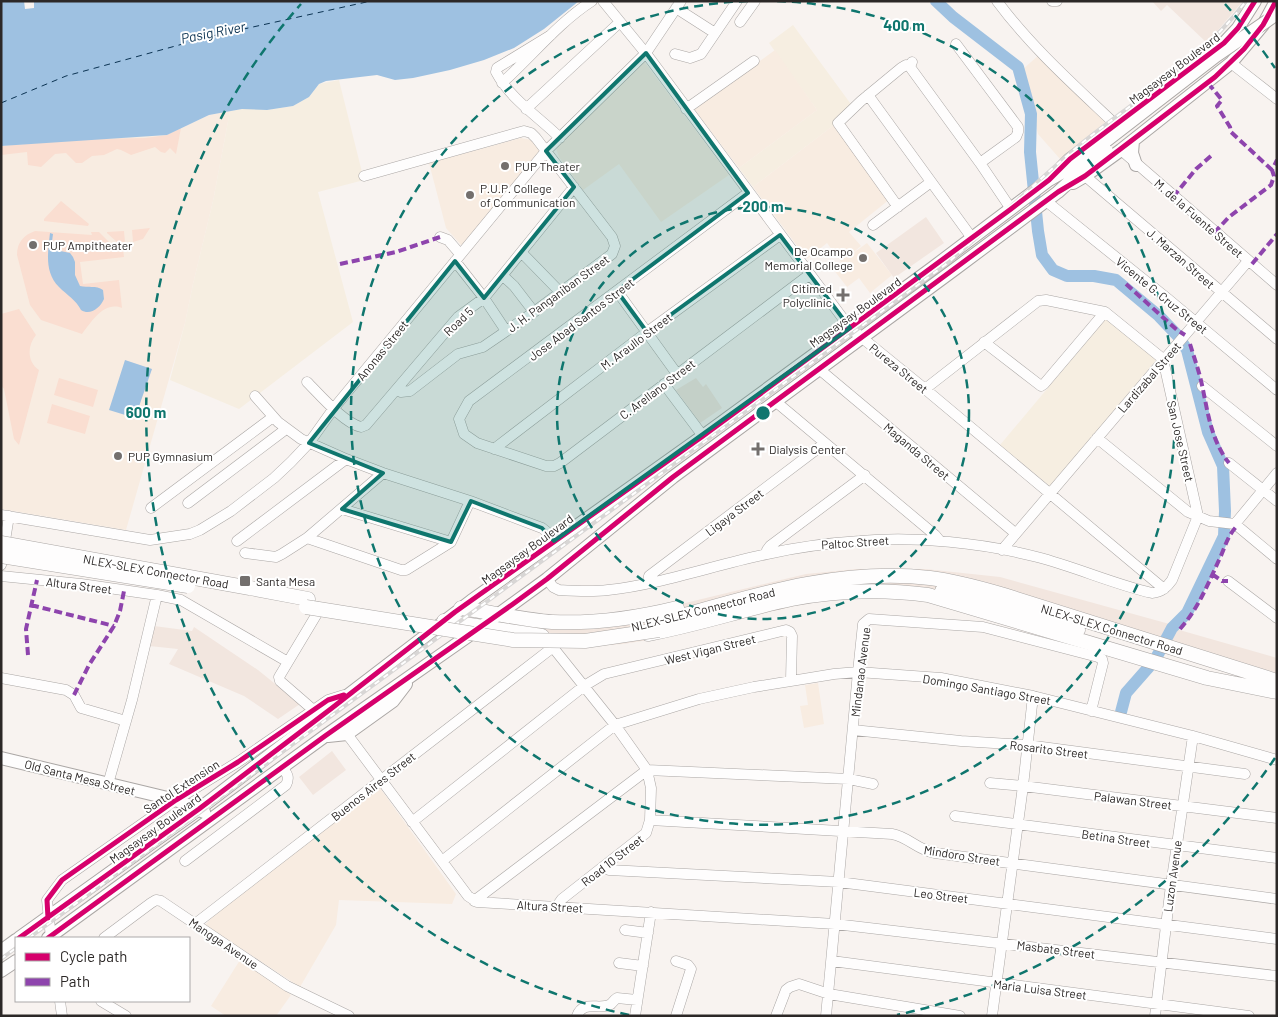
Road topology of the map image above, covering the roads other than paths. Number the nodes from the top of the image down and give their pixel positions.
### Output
1 (592, 1) edge
2 (603, 1) edge
3 (737, 1) edge
4 (997, 1) edge
5 (1276, 1) edge
6 (1253, 3) edge
7 (679, 5) edge
8 (752, 5) edge
9 (1277, 14) edge
10 (620, 22) junction
11 (740, 22) dead end
12 (1277, 23) edge
13 (715, 33) junction
14 (956, 44) dead end
15 (646, 53) junction
16 (675, 54) dead end
17 (1202, 59) junction
18 (754, 61) dead end
19 (1231, 63) junction
20 (1215, 77) junction
21 (868, 95) junction
22 (1277, 99) edge
23 (686, 109) junction
24 (526, 110) junction
25 (1116, 125) junction
26 (560, 138) junction
27 (1133, 141) junction
28 (1121, 150) junction
29 (546, 151) junction
30 (980, 163) junction
31 (1136, 165) junction
32 (1080, 171) junction
33 (364, 176) dead end
34 (1049, 180) junction
35 (931, 182) junction
36 (574, 187) junction
37 (748, 193) junction
38 (1044, 202) junction
39 (1015, 205) junction
40 (898, 207) junction
41 (873, 225) dead end
42 (780, 235) junction
43 (440, 237) dead end
44 (972, 238) junction
45 (522, 253) junction
46 (458, 258) junction
47 (1248, 261) junction
48 (809, 274) junction
49 (503, 276) junction
50 (1277, 286) edge
51 (617, 291) junction
52 (1220, 292) junction
53 (561, 293) junction
54 (484, 298) junction
55 (534, 312) junction
56 (1105, 312) junction
57 (1195, 322) junction
58 (850, 328) junction
59 (506, 331) junction
60 (647, 332) junction
61 (862, 338) junction
62 (1277, 339) edge
63 (984, 342) junction
64 (1163, 359) junction
65 (819, 369) junction
66 (677, 374) junction
67 (307, 382) dead end
68 (664, 384) junction
69 (1202, 386) dead end
70 (925, 389) junction
71 (397, 390) junction
72 (1277, 390) edge
73 (255, 396) dead end
74 (776, 401) junction
75 (334, 408) junction
76 (273, 417) junction
77 (286, 429) junction
78 (703, 436) junction
79 (1097, 438) junction
80 (309, 442) junction
81 (825, 443) junction
82 (1277, 446) edge
83 (494, 449) junction
84 (346, 459) junction
85 (1229, 463) dead end
86 (383, 473) junction
87 (1277, 473) edge
88 (865, 475) junction
89 (1262, 490) junction
90 (1050, 493) junction
91 (470, 501) junction
92 (1277, 502) edge
93 (188, 503) dead end
94 (151, 508) dead end
95 (342, 509) junction
96 (5, 515) edge
97 (1198, 516) junction
98 (1233, 523) junction
99 (1016, 533) junction
100 (307, 538) junction
101 (237, 541) dead end
102 (554, 541) junction
103 (940, 541) junction
104 (451, 542) junction
105 (1, 543) edge
106 (1002, 550) junction
107 (245, 553) dead end
108 (768, 554) junction
109 (1, 556) edge
110 (1277, 559) edge
111 (1, 565) edge
112 (1, 576) edge
113 (862, 576) junction
114 (547, 579) junction
115 (1228, 581) dead end
116 (648, 583) junction
117 (1164, 589) junction
118 (158, 595) junction
119 (311, 607) junction
120 (461, 608) junction
121 (516, 610) junction
122 (500, 614) junction
123 (1277, 618) edge
124 (444, 621) junction
125 (481, 627) junction
126 (288, 662) junction
127 (416, 672) junction
128 (858, 672) junction
129 (1, 678) edge
130 (791, 680) junction
131 (1277, 680) edge
132 (584, 686) junction
133 (1277, 692) edge
134 (1033, 696) junction
135 (1091, 711) junction
136 (318, 714) junction
137 (126, 721) junction
138 (614, 725) junction
139 (853, 730) junction
140 (347, 734) junction
141 (325, 736) junction
142 (1193, 736) junction
143 (1028, 745) junction
144 (1, 758) edge
145 (1277, 760) edge
146 (283, 768) junction
147 (1188, 768) junction
148 (647, 770) junction
149 (1245, 774) dead end
150 (381, 779) junction
151 (849, 779) junction
152 (990, 783) dead end
153 (108, 784) junction
154 (873, 784) dead end
155 (1023, 786) junction
156 (176, 800) junction
157 (1182, 806) junction
158 (200, 809) junction
159 (955, 816) dead end
160 (215, 817) junction
161 (1277, 818) edge
162 (650, 820) junction
163 (412, 822) junction
164 (1018, 824) junction
165 (844, 831) junction
166 (1176, 846) junction
167 (1277, 858) edge
168 (185, 861) dead end
169 (442, 861) junction
170 (1012, 863) junction
171 (604, 867) junction
172 (839, 882) junction
173 (1171, 885) junction
174 (1277, 899) edge
175 (474, 901) junction
176 (1006, 903) junction
177 (557, 906) junction
178 (651, 912) junction
179 (48, 918) junction
180 (195, 924) junction
181 (835, 924) junction
182 (1166, 924) junction
183 (625, 930) dead end
184 (648, 933) junction
185 (21, 937) edge
186 (50, 937) edge
187 (51, 937) edge
188 (105, 937) edge
189 (1277, 939) edge
190 (15, 941) edge
191 (1001, 942) junction
192 (1, 951) edge
193 (676, 961) dead end
194 (832, 961) junction
195 (15, 962) edge
196 (1161, 962) junction
197 (619, 963) dead end
198 (643, 966) junction
199 (1, 972) edge
200 (1277, 976) edge
201 (996, 983) junction
202 (829, 994) junction
203 (638, 1000) junction
204 (60, 1002) edge
205 (102, 1002) edge
206 (1157, 1004) junction
207 (112, 1012) edge
208 (62, 1016) edge
209 (126, 1016) edge
210 (349, 1016) edge
211 (578, 1016) edge
212 (635, 1016) edge
213 (676, 1016) edge
214 (776, 1016) edge
215 (826, 1016) edge
216 (960, 1016) edge
217 (992, 1016) edge
218 (1155, 1016) edge
219 (1248, 1016) edge

1 - 24 street
2 - 10 street, Pureza Street
3 - 8 street
3 - 13 street
4 - 25 street
5 - 19 main road, Magsaysay Boulevard
6 - 17 main road, Magsaysay Boulevard
7 - 13 street
7 - 15 street, Anonas Street
8 - 11 street
9 - 32 main road, bridge
10 - 15 street, Pureza Street
10 - 24 street
12 - 32 main road, bridge
13 - 16 street
14 - 30 street
15 - 23 street, Pureza Street
15 - 26 street, Anonas Street
17 - 20 main road
17 - 25 main road, Magsaysay Boulevard
18 - 23 street
19 - 20 main road, Magsaysay Boulevard
19 - 22 street
20 - 27 main road, Magsaysay Boulevard
21 - 30 street
21 - 35 street
21 - 40 street
23 - 37 street, Pureza Street
24 - 26 street
25 - 34 main road, Magsaysay Boulevard
26 - 29 street, Anonas Street
27 - 28 main road, Magsaysay Boulevard
27 - 31 main road
28 - 31 street, M. de la Fuente Street
28 - 32 main road, Magsaysay Boulevard
29 - 33 street, J. H. Panganiban Street
29 - 36 street, J. H. Panganiban Street
29 - 46 street, Anonas Street
30 - 39 street
31 - 47 street, M. de la Fuente Street
32 - 34 main road, Magsaysay Boulevard
32 - 38 main road, Magsaysay Boulevard
32 - 52 street, J. Marzan Street
34 - 39 main road, Magsaysay Boulevard
35 - 40 street
35 - 44 street
36 - 45 street, Road 5
36 - 53 street, J. H. Panganiban Street
37 - 42 street, Pureza Street
37 - 51 street, Jose Abad Santos Street
38 - 57 street, Vicente G. Cruz Street
38 - 61 main road, Magsaysay Boulevard
39 - 44 main road, Magsaysay Boulevard
40 - 41 street
42 - 48 street, Pureza Street
42 - 60 street, M. Araullo Street
43 - 46 street
44 - 58 main road, Magsaysay Boulevard
45 - 49 street, Road 5
45 - 53 street
46 - 54 street
46 - 75 street, Anonas Street
47 - 50 street, M. de la Fuente Street
47 - 52 street, Lardizabal Street
48 - 58 street, Pureza Street
48 - 66 street, C. Arellano Street
49 - 54 street, Road 5
49 - 55 street
51 - 60 street
51 - 83 street, Jose Abad Santos Street
52 - 57 street, Lardizabal Street
52 - 62 street, J. Marzan Street
53 - 55 street, J. H. Panganiban Street
54 - 59 street
54 - 71 street, Road 5
55 - 59 street, J. H. Panganiban Street
56 - 63 street
56 - 63 street
56 - 64 street
57 - 64 street, Lardizabal Street
57 - 72 street, Vicente G. Cruz Street
58 - 61 street, Pureza Street
58 - 78 main road, Magsaysay Boulevard
59 - 71 street, J. H. Panganiban Street
60 - 66 street
60 - 83 street, M. Araullo Street
61 - 65 main road, Magsaysay Boulevard
61 - 70 street, Pureza Street
63 - 70 street
64 - 79 street, Lardizabal Street
64 - 97 street, San Jose Street
65 - 74 main road, Magsaysay Boulevard
65 - 99 street, Maganda Street
66 - 68 street, C. Arellano Street
67 - 75 street
68 - 78 street
68 - 83 street, C. Arellano Street
69 - 82 street
70 - 90 street, Pureza Street
71 - 75 street, Road 5
73 - 76 street
74 - 81 street
74 - 114 main road, Magsaysay Boulevard
75 - 80 street, Anonas Street
76 - 77 street
76 - 94 street
77 - 80 street
77 - 93 street
78 - 102 main road, Magsaysay Boulevard
79 - 90 street, Lardizabal Street
79 - 97 street
80 - 84 street
80 - 96 street, Anonas Street
81 - 88 street
81 - 116 street, Ligaya Street
84 - 86 street
84 - 101 street
85 - 89 street
86 - 91 street
86 - 95 street
87 - 89 street
88 - 103 street
88 - 108 street
89 - 92 street
89 - 98 street
90 - 99 street, Lardizabal Street
90 - 117 street, Pureza Street
91 - 102 street
91 - 104 street
95 - 100 street
95 - 104 street
96 - 111 street
97 - 98 street
97 - 117 street
98 - 110 street
99 - 106 street, Lardizabal Street
100 - 104 street
100 - 107 street
102 - 120 main road, Magsaysay Boulevard
103 - 106 street, Paltoc Street
103 - 108 street, Paltoc Street
105 - 113 highway, NLEX-SLEX Connector Road, bridge
106 - 117 street, Paltoc Street
108 - 116 street, Paltoc Street
109 - 119 highway, NLEX-SLEX Connector Road, bridge
112 - 118 street, Altura Street
113 - 121 highway
113 - 131 highway, NLEX-SLEX Connector Road
114 - 116 street, Paltoc Street
114 - 121 main road, Magsaysay Boulevard
115 - 123 street
118 - 126 street, Altura Street
118 - 137 street
119 - 126 street
119 - 133 highway, NLEX-SLEX Connector Road, bridge
120 - 122 highway
120 - 124 main road, Magsaysay Boulevard
120 - 125 highway
121 - 122 highway
122 - 125 main road
124 - 125 highway
124 - 136 main road, Magsaysay Boulevard
125 - 127 main road
125 - 133 highway
126 - 136 street
127 - 140 main road
127 - 141 main road
128 - 130 street, Domingo Santiago Street
128 - 134 street, Domingo Santiago Street
128 - 135 street, Mindanao Avenue
128 - 139 street, Mindanao Avenue
129 - 137 street
130 - 132 street, West Vigan Street
130 - 138 street, Domingo Santiago Street
132 - 138 street
132 - 150 street, Buenos Aires Street
132 - 163 street
134 - 135 street, Domingo Santiago Street
134 - 143 street
135 - 142 street, Domingo Santiago Street
136 - 156 street, Santol Extension
136 - 158 main road, Magsaysay Boulevard
137 - 153 street
138 - 148 street, Road 10 Street
138 - 169 street
139 - 143 street, Rosarito Street
139 - 151 street, Mindanao Avenue
140 - 141 main road
140 - 150 street
141 - 146 main road
142 - 145 street, Domingo Santiago Street
142 - 147 street, Luzon Avenue
143 - 147 street, Rosarito Street
143 - 155 street
144 - 153 main road, Old Santa Mesa Street
146 - 160 main road
146 - 168 street
147 - 149 street, Rosarito Street
147 - 157 street, Luzon Avenue
148 - 151 street
148 - 162 street, Road 10 Street
148 - 175 street
150 - 163 street
150 - 180 street, Buenos Aires Street
151 - 154 street
151 - 165 street, Mindanao Avenue
152 - 155 street, Palawan Street
153 - 156 main road, Old Santa Mesa Street
155 - 157 street, Palawan Street
155 - 164 street
156 - 158 main road, Old Santa Mesa Street
156 - 179 street, Santol Extension
157 - 161 street, Palawan Street
157 - 166 street, Luzon Avenue
158 - 160 main road, Old Santa Mesa Street
158 - 179 main road, Magsaysay Boulevard
159 - 164 street, Betina Street
160 - 187 main road
162 - 165 street, Mindoro Street
162 - 171 street, Road 10 Street
163 - 169 street
164 - 166 street, Betina Street
164 - 170 street
165 - 170 street, Mindoro Street
165 - 172 street, Mindanao Avenue
166 - 167 street, Betina Street
166 - 173 street, Luzon Avenue
169 - 175 street
170 - 173 street, Mindoro Street
170 - 176 street
171 - 172 street, Leo Street
171 - 177 street, Road 10 Street
172 - 176 street, Leo Street
172 - 181 street, Mindanao Avenue
173 - 174 street, Mindoro Street
173 - 182 street, Luzon Avenue
175 - 177 street, Altura Street
176 - 182 street, Leo Street
176 - 191 street
177 - 178 street, Altura Street
178 - 181 street, Altura Street
178 - 184 street
179 - 185 main road, Magsaysay Boulevard
179 - 186 street, Santol Extension
180 - 188 street, Mangga Avenue
180 - 210 street, Mangga Avenue
181 - 191 street, Masbate Street
181 - 194 street, Mindanao Avenue
182 - 189 street, Leo Street
182 - 196 street, Luzon Avenue
183 - 184 street
184 - 198 street
190 - 192 main road, Magsaysay Boulevard
191 - 196 street, Masbate Street
191 - 201 street
193 - 213 street
194 - 201 street, Maria Luisa Street
194 - 202 street, Mindanao Avenue
195 - 199 main road
196 - 200 street, Masbate Street
196 - 206 street, Luzon Avenue
197 - 198 street
198 - 203 street
201 - 206 street, Maria Luisa Street
201 - 217 street
202 - 214 street
202 - 215 street, Mindanao Avenue
202 - 216 street
203 - 211 street
203 - 212 street
204 - 208 street
205 - 207 street
206 - 218 street, Luzon Avenue
206 - 219 street, Maria Luisa Street
207 - 209 street

